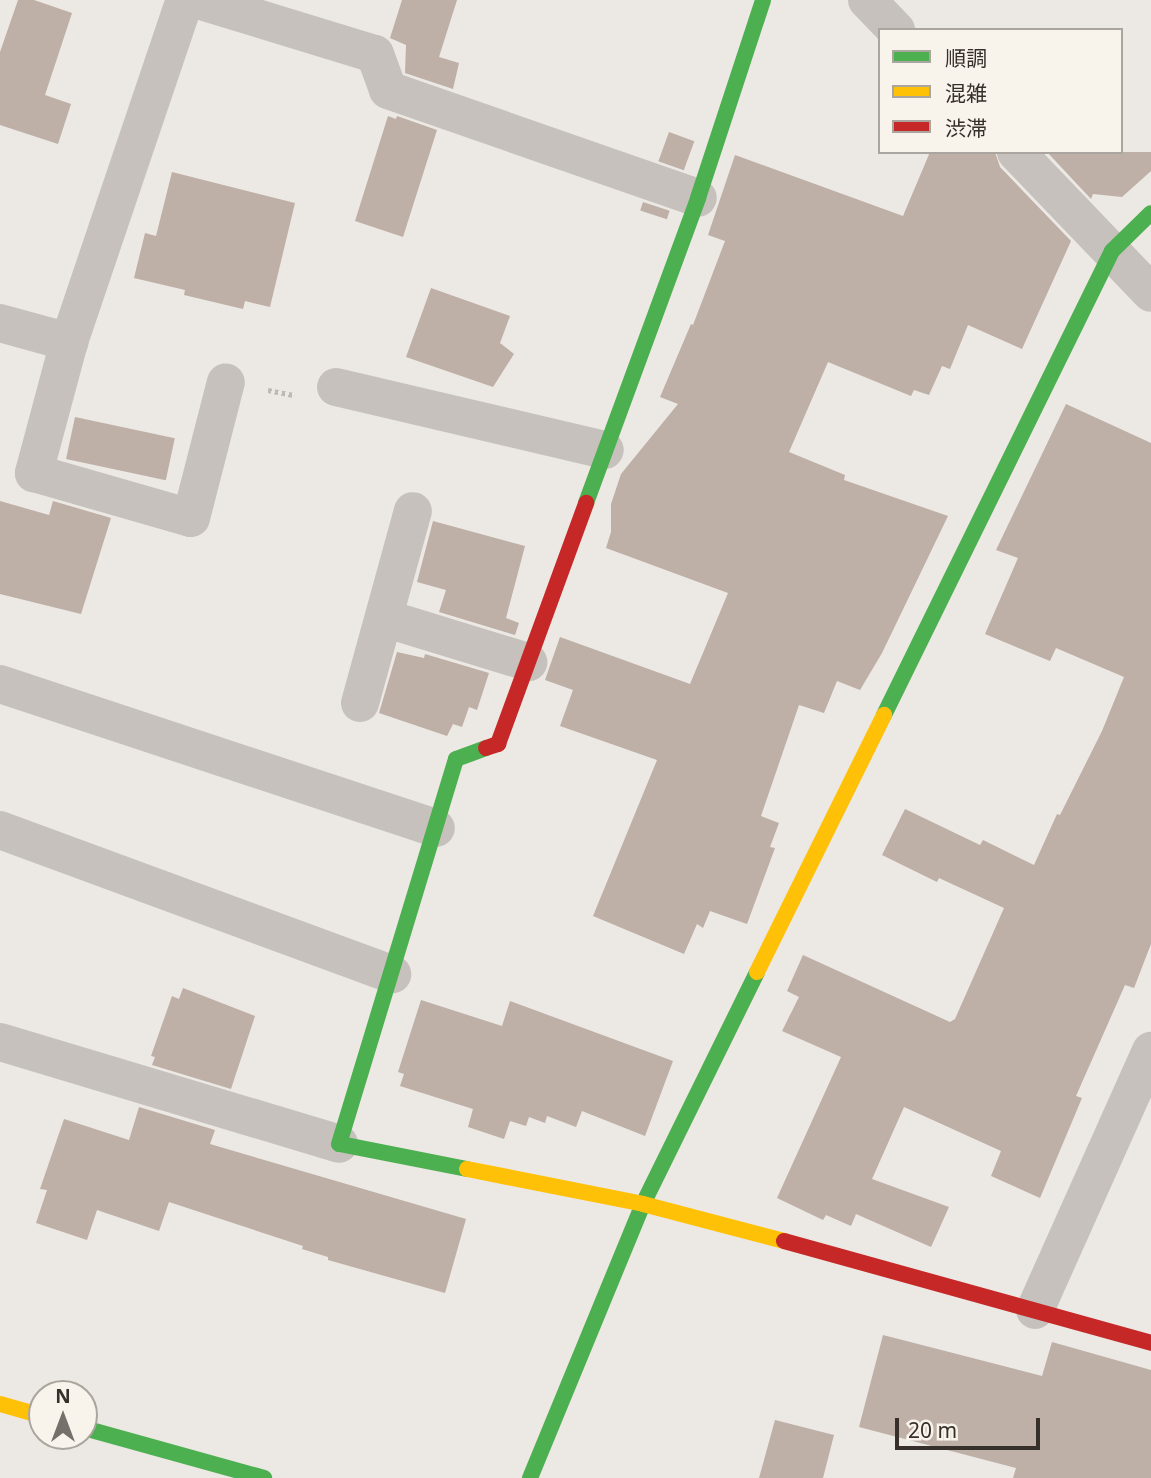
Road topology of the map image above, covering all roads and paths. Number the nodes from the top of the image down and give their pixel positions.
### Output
1 (185, 0) edge
2 (198, 0) edge
3 (763, 0) edge
4 (867, 0) edge
5 (894, 28) edge
6 (1018, 154) edge
7 (698, 198) junction
8 (1151, 213) edge
9 (1112, 251) junction
10 (1151, 293) edge
11 (0, 323) edge
12 (69, 342) junction
13 (226, 382) joint
14 (336, 387) joint
15 (606, 450) junction
16 (413, 511) dead end
17 (384, 618) junction
18 (528, 662) junction
19 (0, 684) edge
20 (360, 703) dead end
21 (436, 828) junction
22 (0, 831) edge
23 (392, 974) junction
24 (0, 1042) edge
25 (1151, 1051) edge
26 (339, 1144) junction
27 (643, 1204) junction
28 (1035, 1310) junction
29 (1151, 1343) edge
30 (0, 1404) edge
31 (28, 1412) edge
32 (98, 1432) edge
33 (264, 1478) edge
34 (530, 1478) edge

1 - 12 street
2 - 7 street
3 - 7 street
4 - 5 street
6 - 9 street
7 - 15 street
8 - 9 street
9 - 10 street
9 - 27 street
11 - 12 street
12 - 13 street
13 - 14 path
14 - 15 street
15 - 18 street
16 - 17 street
17 - 18 street
17 - 20 street
18 - 21 street
19 - 21 street
21 - 23 street
22 - 23 street
23 - 26 street
24 - 26 street
25 - 28 street
26 - 27 street
27 - 28 street
27 - 34 street
28 - 29 street
30 - 31 street
32 - 33 street

